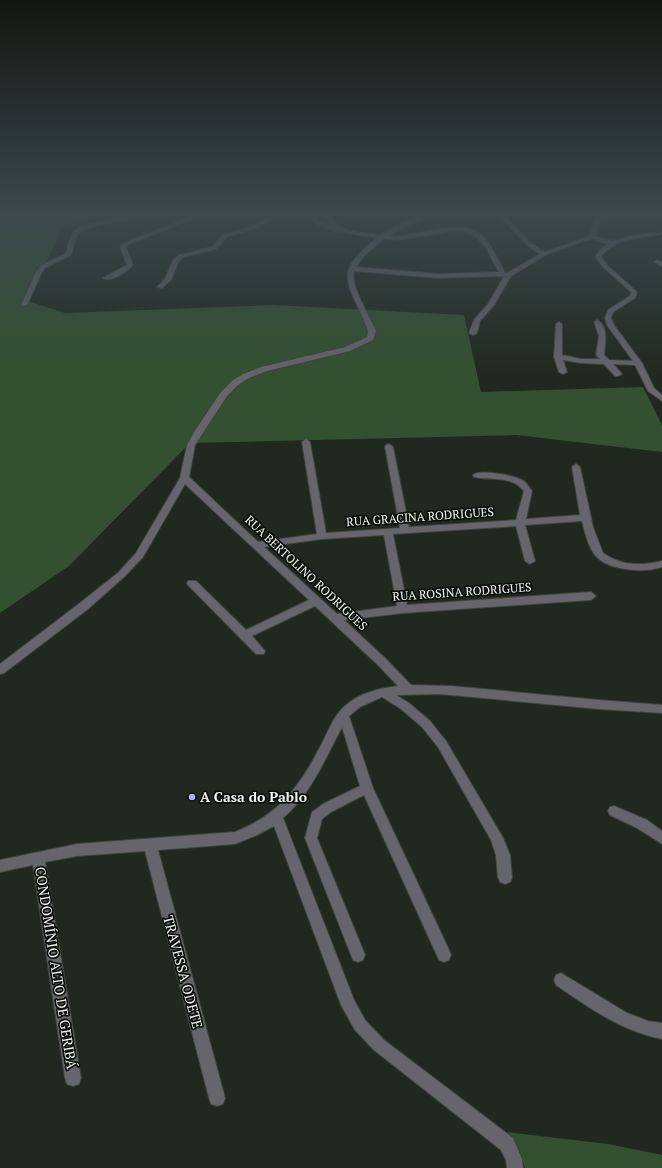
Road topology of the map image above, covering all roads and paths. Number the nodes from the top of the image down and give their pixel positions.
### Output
1 (42, 268) edge
2 (127, 268) edge
3 (173, 268) edge
4 (501, 268) edge
5 (518, 268) edge
6 (606, 268) edge
7 (352, 269) joint
8 (505, 274) junction
9 (106, 278) dead end
10 (160, 288) dead end
11 (24, 305) dead end
12 (598, 322) dead end
13 (559, 324) dead end
14 (473, 333) dead end
15 (558, 357) junction
16 (605, 362) junction
17 (638, 363) junction
18 (563, 372) dead end
19 (618, 374) dead end
20 (662, 399) edge
21 (306, 442) dead end
22 (389, 447) dead end
23 (576, 467) dead end
24 (476, 475) dead end
25 (184, 478) junction
26 (586, 518) junction
27 (520, 523) junction
28 (405, 530) junction
29 (388, 531) junction
30 (322, 536) junction
31 (257, 545) junction
32 (530, 561) dead end
33 (662, 564) edge
34 (192, 583) dead end
35 (591, 596) dead end
36 (316, 601) junction
37 (403, 609) junction
38 (335, 618) junction
39 (245, 635) junction
40 (260, 651) dead end
41 (0, 670) edge
42 (408, 689) junction
43 (384, 693) junction
44 (662, 710) edge
45 (343, 714) junction
46 (367, 788) junction
47 (614, 811) dead end
48 (277, 818) junction
49 (662, 838) edge
50 (150, 845) junction
51 (38, 857) junction
52 (0, 866) edge
53 (505, 878) dead end
54 (358, 955) dead end
55 (444, 955) dead end
56 (561, 980) dead end
57 (662, 1031) edge
58 (73, 1078) dead end
59 (217, 1098) dead end
60 (515, 1168) edge

1 - 11 street
2 - 9 street
3 - 10 street
4 - 8 street
5 - 8 street
6 - 17 street
7 - 8 street
7 - 25 street
8 - 14 street
12 - 16 street
13 - 15 street
15 - 16 street
15 - 18 street
16 - 17 street
16 - 19 street
17 - 20 street
21 - 30 street
22 - 28 street
23 - 26 street
24 - 27 street
25 - 31 street, RUA BERTOLINO RODRIGUES
25 - 41 street
26 - 27 street, RUA GRACINA RODRIGUES
26 - 33 street
27 - 28 street, RUA GRACINA RODRIGUES
27 - 32 street
28 - 29 street, RUA GRACINA RODRIGUES
29 - 30 street, RUA GRACINA RODRIGUES
29 - 37 street
30 - 31 street, RUA GRACINA RODRIGUES
31 - 36 street, RUA BERTOLINO RODRIGUES
34 - 39 street
35 - 37 street, RUA ROSINA RODRIGUES
36 - 38 street, RUA BERTOLINO RODRIGUES
36 - 39 street
37 - 38 street, RUA ROSINA RODRIGUES
38 - 42 street, RUA BERTOLINO RODRIGUES
39 - 40 street
42 - 43 street
42 - 44 street
43 - 45 street
43 - 53 street
45 - 46 street
45 - 48 street
46 - 54 street
46 - 55 street
47 - 49 street
48 - 50 street
48 - 60 street
50 - 51 street
50 - 59 street, TRAVESSA ODETE
51 - 52 street
51 - 58 street, CONDOMÍNIO ALTO DE GERIBÁ
56 - 57 street

